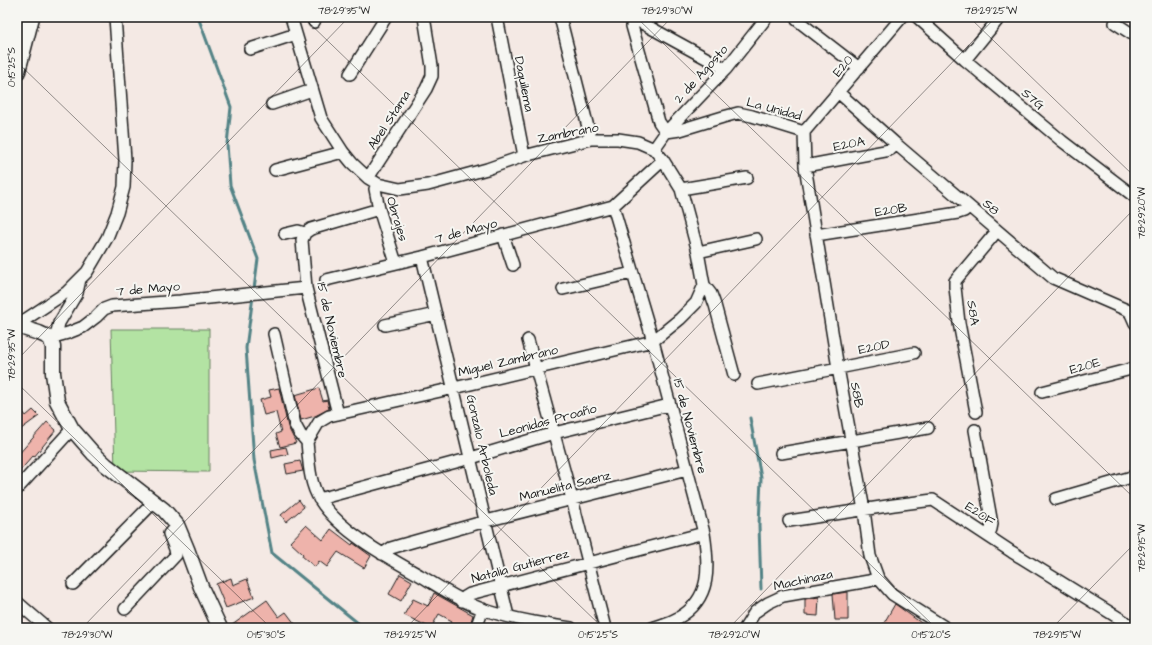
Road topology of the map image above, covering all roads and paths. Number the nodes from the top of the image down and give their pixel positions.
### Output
1 (30, 17) edge
2 (115, 17) edge
3 (291, 17) edge
4 (386, 17) edge
5 (424, 17) edge
6 (497, 17) edge
7 (560, 17) edge
8 (767, 17) edge
9 (902, 17) edge
10 (917, 17) edge
11 (1000, 17) edge
12 (797, 20) dead end
13 (1115, 23) dead end
14 (296, 34) junction
15 (1135, 36) edge
16 (250, 49) dead end
17 (965, 60) junction
18 (859, 68) junction
19 (726, 69) junction
20 (17, 71) edge
21 (350, 74) dead end
22 (312, 90) junction
23 (838, 92) junction
24 (272, 104) dead end
25 (666, 132) junction
26 (804, 132) junction
27 (591, 139) junction
28 (896, 144) junction
29 (654, 149) junction
30 (343, 152) junction
31 (524, 156) junction
32 (663, 160) junction
33 (805, 166) junction
34 (275, 170) dead end
35 (368, 178) junction
36 (747, 178) dead end
37 (378, 184) junction
38 (681, 189) junction
39 (1135, 197) edge
40 (613, 206) junction
41 (969, 207) junction
42 (379, 209) junction
43 (997, 231) junction
44 (305, 233) junction
45 (285, 234) dead end
46 (816, 235) junction
47 (503, 236) junction
48 (756, 239) dead end
49 (698, 252) junction
50 (422, 257) junction
51 (396, 263) junction
52 (513, 265) dead end
53 (632, 273) junction
54 (80, 279) junction
55 (326, 280) dead end
56 (704, 285) junction
57 (306, 288) junction
58 (563, 289) dead end
59 (436, 314) junction
60 (1135, 323) edge
61 (385, 325) dead end
62 (17, 326) edge
63 (274, 334) dead end
64 (53, 337) junction
65 (528, 340) dead end
66 (653, 341) junction
67 (914, 353) dead end
68 (838, 368) junction
69 (1135, 368) edge
70 (536, 369) junction
71 (734, 376) dead end
72 (758, 384) dead end
73 (454, 388) junction
74 (1042, 392) dead end
75 (669, 405) junction
76 (976, 412) dead end
77 (338, 414) junction
78 (928, 428) dead end
79 (72, 429) junction
80 (975, 430) dead end
81 (554, 433) junction
82 (852, 441) junction
83 (307, 442) junction
84 (781, 453) dead end
85 (471, 458) junction
86 (687, 470) junction
87 (1135, 476) edge
88 (17, 490) edge
89 (319, 499) junction
90 (572, 499) junction
91 (1056, 499) dead end
92 (154, 502) junction
93 (864, 510) junction
94 (486, 521) junction
95 (789, 521) dead end
96 (177, 525) junction
97 (704, 533) junction
98 (988, 536) junction
99 (382, 554) junction
100 (588, 563) junction
101 (878, 578) junction
102 (73, 584) dead end
103 (501, 586) junction
104 (462, 601) junction
105 (17, 602) edge
106 (125, 609) dead end
107 (483, 609) junction
108 (508, 616) junction
109 (554, 627) edge
110 (47, 628) edge
111 (220, 628) edge
112 (476, 628) edge
113 (571, 628) edge
114 (605, 628) edge
115 (652, 628) edge
116 (745, 628) edge
117 (946, 628) edge
118 (1134, 628) edge

1 - 20 main road
2 - 54 street
3 - 14 street, Zambrano
4 - 21 street
5 - 35 street, Abel Stama
6 - 31 street, Daquilema
7 - 27 street
8 - 19 street, 2 de Agosto
9 - 18 street, E20
10 - 17 street, S7G
11 - 17 street
12 - 18 street
13 - 15 street
14 - 16 street
14 - 22 street, Zambrano
17 - 39 street, S7G
18 - 23 street, E20
19 - 25 street, 2 de Agosto
19 - 25 street
22 - 24 street
22 - 30 street, Zambrano
23 - 26 street, E20
23 - 28 street, S8
25 - 26 street, La Unidad
25 - 29 street, 2 de Agosto
26 - 33 street, S8B
27 - 29 street, Zambrano
27 - 31 street, Zambrano
28 - 33 street, E20A
28 - 41 street, S8
29 - 32 street, Zambrano
30 - 34 street
30 - 35 street, Zambrano
31 - 37 street, Zambrano
32 - 38 street, Zambrano
32 - 40 street
33 - 46 street, S8B
35 - 37 street, Zambrano
36 - 38 street
37 - 42 street, Obrajes
38 - 49 street, Zambrano
40 - 47 street, 7 de Mayo
40 - 53 street, 15 de Noviembre
41 - 43 street, S8
41 - 46 street, E20B
42 - 44 street
42 - 51 street, Obrajes
43 - 60 street, S8
43 - 76 street, S8A
44 - 45 street
44 - 57 street, 15 de Noviembre
46 - 68 street, S8B
47 - 50 street, 7 de Mayo
47 - 52 street
48 - 49 street
49 - 56 street, Zambrano
50 - 51 street, 7 de Mayo
50 - 59 street, Gonzalo Arboleda
51 - 55 street, 7 de Mayo
53 - 58 street
53 - 66 street, 15 de Noviembre
54 - 62 street
54 - 64 street
56 - 66 street, Miguel Zambrano
56 - 71 street, Zambrano
57 - 64 street, 7 de Mayo
57 - 77 street, 15 de Noviembre
59 - 61 street
59 - 73 street, Gonzalo Arboleda
62 - 64 street
63 - 83 street
64 - 79 street
65 - 70 street, Natalia Gutierrez
66 - 70 street, Miguel Zambrano
66 - 75 street, 15 de Noviembre
67 - 68 street, E20D
68 - 72 street, E20D
68 - 82 street, S8B
69 - 74 street, E20E
70 - 73 street, Miguel Zambrano
70 - 81 street, Natalia Gutierrez
73 - 77 street, Miguel Zambrano
73 - 85 street, Gonzalo Arboleda
75 - 81 street, Leonidas Proaño
75 - 86 street, 15 de Noviembre
77 - 83 street, Miguel Zambrano
78 - 82 street
79 - 88 street
79 - 92 street
80 - 98 street
81 - 85 street, Leonidas Proaño
81 - 90 street, Natalia Gutierrez
82 - 84 street
82 - 93 street, S8B
83 - 89 street
85 - 89 street, Leonidas Proaño
85 - 94 street, Gonzalo Arboleda
86 - 90 street, Manuelita Saenz
86 - 97 street, 15 de Noviembre
87 - 91 street
89 - 99 street
90 - 94 street, Manuelita Saenz
90 - 100 street, Natalia Gutierrez
92 - 96 street
92 - 102 street
93 - 95 street, E20F
93 - 98 street, E20F
93 - 101 street, S8B
94 - 99 street, Manuelita Saenz
94 - 103 street, Gonzalo Arboleda
96 - 106 street
96 - 111 street
97 - 100 street, Natalia Gutierrez
97 - 115 street, 15 de Noviembre
98 - 118 street, E20F
99 - 104 street
100 - 103 street, Natalia Gutierrez
100 - 114 street, Natalia Gutierrez
101 - 116 street, Machinaza
101 - 117 street, S8B
103 - 104 street, Natalia Gutierrez
103 - 108 street, Gonzalo Arboleda
104 - 107 street
105 - 110 street
107 - 108 street
107 - 112 street
108 - 109 street
109 - 113 street

